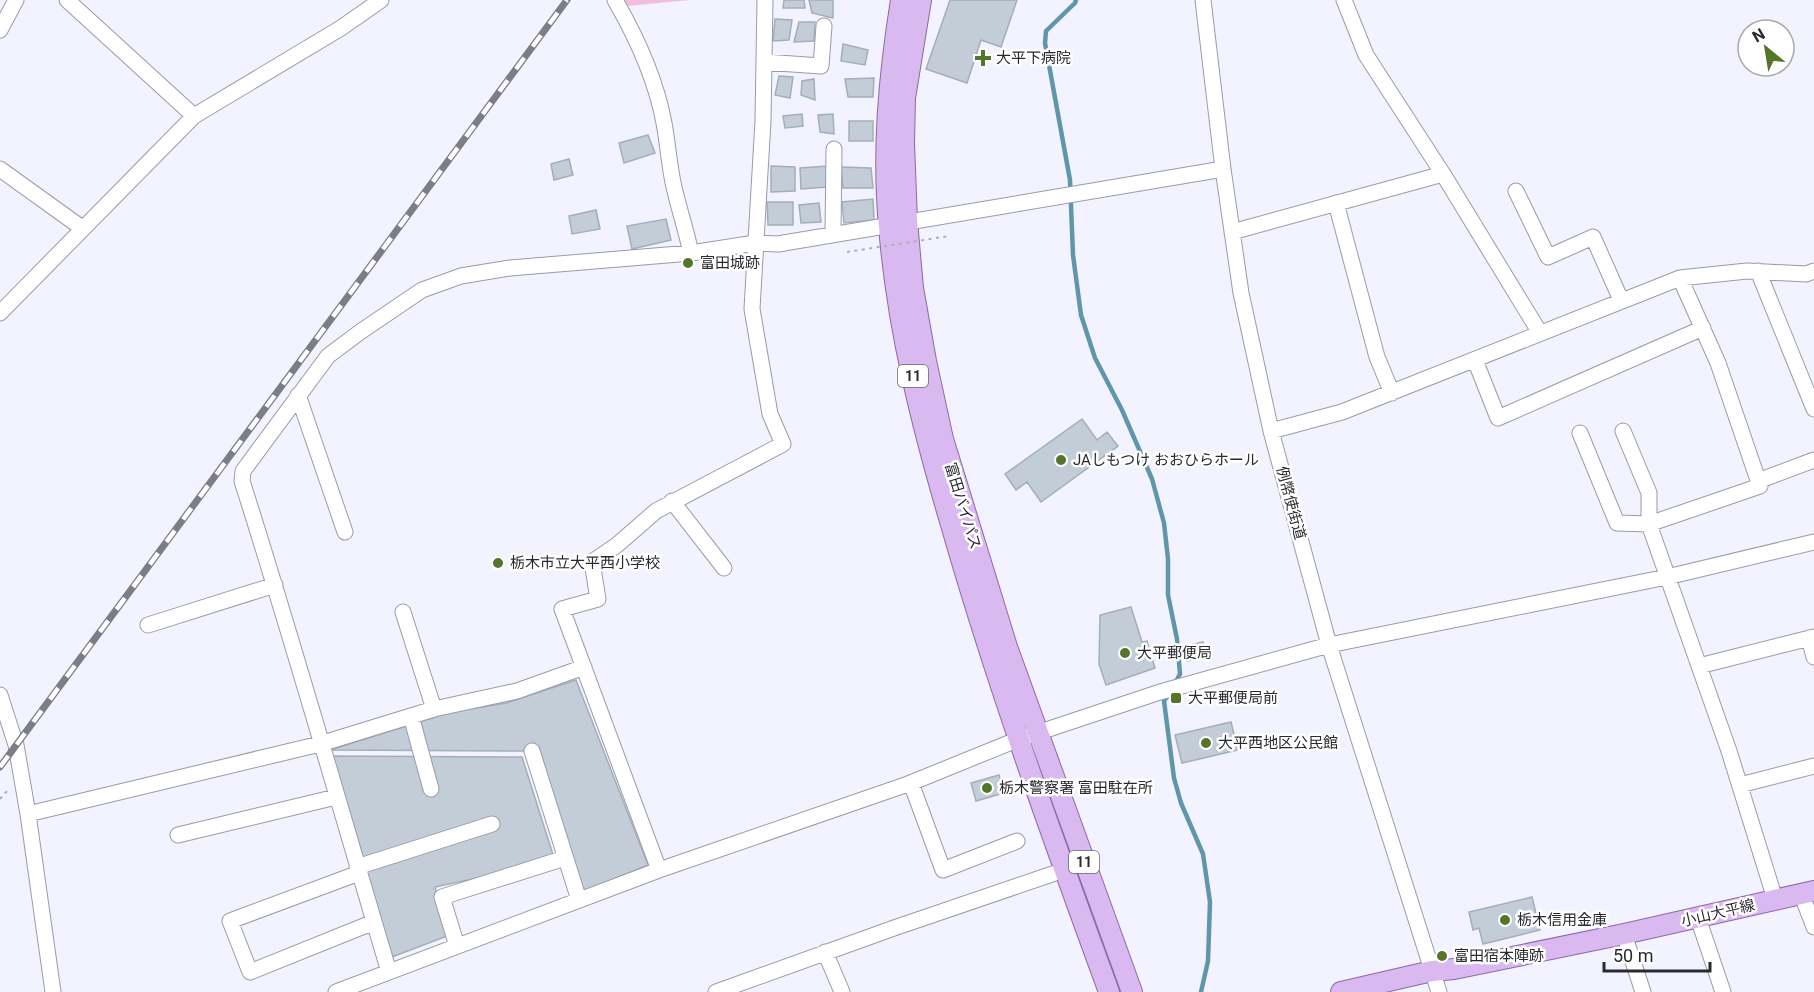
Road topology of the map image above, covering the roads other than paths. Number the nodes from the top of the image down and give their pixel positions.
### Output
1 (16, 0) edge
2 (67, 0) edge
3 (381, 0) edge
4 (615, 0) edge
5 (765, 0) edge
6 (901, 0) edge
7 (921, 0) edge
8 (1203, 0) edge
9 (1344, 0) edge
10 (365, 4) edge
11 (824, 26) dead end
12 (0, 30) edge
13 (764, 62) junction
14 (194, 116) junction
15 (834, 149) dead end
16 (0, 169) edge
17 (1223, 170) junction
18 (1443, 174) junction
19 (1516, 190) dead end
20 (1336, 203) junction
21 (898, 223) junction
22 (82, 228) junction
23 (1232, 232) junction
24 (833, 234) junction
25 (755, 243) junction
26 (691, 253) junction
27 (1758, 271) junction
28 (1814, 271) edge
29 (1680, 279) junction
30 (1620, 300) junction
31 (0, 313) edge
32 (1703, 328) junction
33 (1540, 333) junction
34 (1475, 360) junction
35 (1392, 393) junction
36 (298, 395) junction
37 (1814, 409) edge
38 (1271, 431) junction
39 (1623, 431) dead end
40 (1580, 433) dead end
41 (1814, 460) edge
42 (1758, 481) junction
43 (672, 501) junction
44 (1649, 524) junction
45 (345, 532) dead end
46 (1814, 542) edge
47 (724, 568) dead end
48 (1667, 577) junction
49 (275, 585) junction
50 (403, 612) dead end
51 (148, 626) dead end
52 (1811, 637) edge
53 (1329, 645) junction
54 (1814, 657) edge
55 (1700, 666) junction
56 (584, 667) junction
57 (0, 695) edge
58 (434, 709) junction
59 (411, 716) junction
60 (1039, 732) junction
61 (1019, 739) junction
62 (320, 744) junction
63 (532, 751) dead end
64 (1814, 766) edge
65 (911, 783) junction
66 (1740, 785) junction
67 (431, 789) dead end
68 (336, 797) junction
69 (28, 814) junction
70 (492, 825) dead end
71 (178, 835) dead end
72 (1017, 841) dead end
73 (565, 858) junction
74 (358, 870) junction
75 (659, 870) junction
76 (1064, 870) junction
77 (1808, 892) edge
78 (1775, 899) junction
79 (579, 900) junction
80 (1698, 918) junction
81 (374, 922) junction
82 (1814, 927) edge
83 (1624, 934) junction
84 (458, 946) junction
85 (825, 952) junction
86 (1432, 971) junction
87 (389, 972) junction
88 (53, 992) edge
89 (336, 992) edge
90 (716, 992) edge
91 (842, 992) edge
92 (1109, 992) edge
93 (1132, 992) edge
94 (1341, 992) edge
95 (1439, 992) edge
96 (1643, 992) edge
97 (1723, 992) edge

1 - 12 street
2 - 14 street
3 - 10 street
4 - 26 street
5 - 13 street
6 - 21 main road, 富田バイパス / 11
7 - 21 main road, 富田バイパス / 11
8 - 17 street, 例幣使街道
9 - 18 street
10 - 14 street
11 - 13 street
13 - 25 street
14 - 22 street
15 - 24 street
16 - 22 street
17 - 21 street
17 - 23 street, 例幣使街道
18 - 20 street
18 - 33 street
19 - 30 street
20 - 23 street
20 - 35 street
21 - 24 street
21 - 60 main road, 富田バイパス / 11
21 - 61 main road, 富田バイパス / 11
22 - 31 street
23 - 38 street, 例幣使街道
24 - 25 street
25 - 26 street
25 - 43 street
26 - 36 street
27 - 28 street
27 - 29 street
27 - 37 street
29 - 30 street
29 - 32 street
30 - 33 street
32 - 34 street
32 - 42 street
33 - 34 street
34 - 35 street
35 - 38 street
36 - 45 street
36 - 49 street
38 - 53 street, 例幣使街道
39 - 44 street
40 - 44 street
41 - 42 street
42 - 44 street
43 - 47 street
43 - 56 street
44 - 48 street
46 - 48 street
48 - 53 street
48 - 55 street
49 - 51 street
49 - 62 street
50 - 58 street
52 - 54 street
52 - 55 street
53 - 60 street
53 - 86 street, 例幣使街道
55 - 66 street
56 - 58 street
56 - 75 street
57 - 69 street
58 - 59 street
59 - 62 street
59 - 67 street
60 - 61 street
60 - 93 main road, 富田バイパス / 11
61 - 65 street
61 - 76 main road, 富田バイパス / 11
62 - 68 street
62 - 69 street
63 - 73 street
64 - 66 street
65 - 72 street
65 - 75 street
66 - 78 street
68 - 71 street
68 - 74 street
69 - 88 street
70 - 74 street
73 - 79 street
73 - 84 street
74 - 81 street
74 - 81 street
75 - 79 street
76 - 85 street
76 - 92 main road, 富田バイパス / 11
77 - 78 main road, 小山大平線
77 - 82 street
78 - 80 main road, 小山大平線
79 - 84 street
80 - 83 main road, 小山大平線
80 - 97 street
81 - 87 street
83 - 86 main road, 小山大平線
83 - 96 street
84 - 87 street
85 - 90 street
85 - 91 street
86 - 94 main road, 小山大平線
86 - 95 street, 例幣使街道
87 - 89 street

